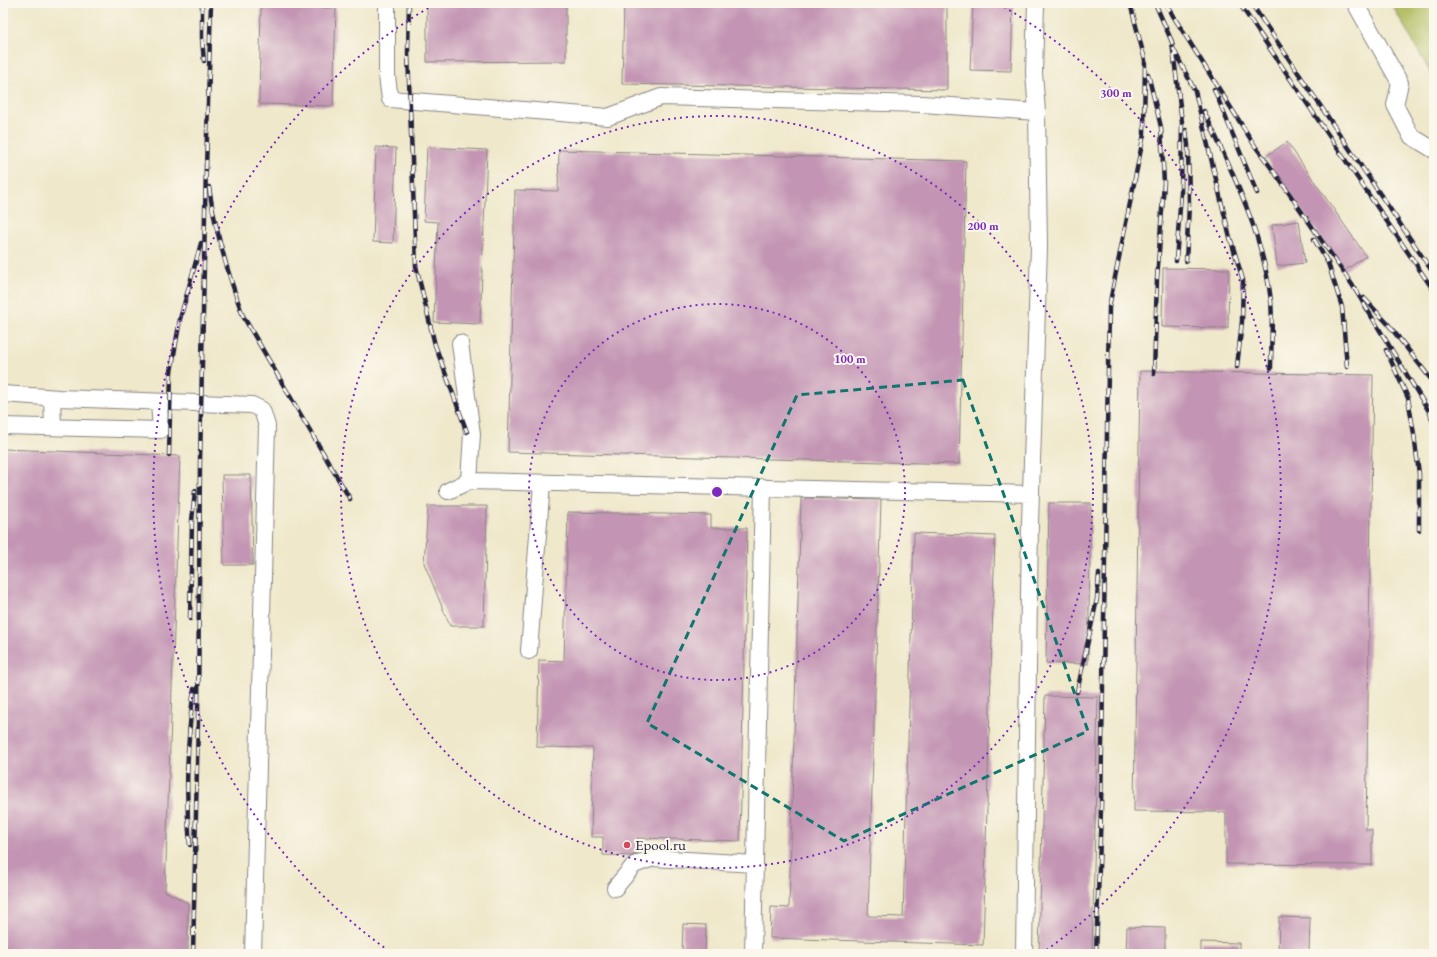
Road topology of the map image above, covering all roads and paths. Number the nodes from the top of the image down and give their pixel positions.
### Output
1 (387, 3) edge
2 (1036, 3) edge
3 (1355, 3) edge
4 (1037, 112) junction
5 (1434, 150) edge
6 (460, 343) dead end
7 (3, 394) edge
8 (52, 398) junction
9 (159, 402) junction
10 (3, 426) edge
11 (53, 428) junction
12 (469, 481) junction
13 (542, 483) junction
14 (763, 487) junction
15 (448, 491) dead end
16 (1031, 494) junction
17 (529, 652) dead end
18 (755, 864) junction
19 (615, 888) dead end
20 (253, 954) edge
21 (753, 954) edge
22 (1024, 954) edge

1 - 4 lane
2 - 4 lane
3 - 5 lane
4 - 16 lane
6 - 12 lane
7 - 8 lane
8 - 9 lane
8 - 11 lane
9 - 11 lane
9 - 20 lane
10 - 11 lane
12 - 13 lane
12 - 15 lane
13 - 14 lane
13 - 17 lane
14 - 16 lane
14 - 18 lane
16 - 22 lane
18 - 19 lane
18 - 21 lane

